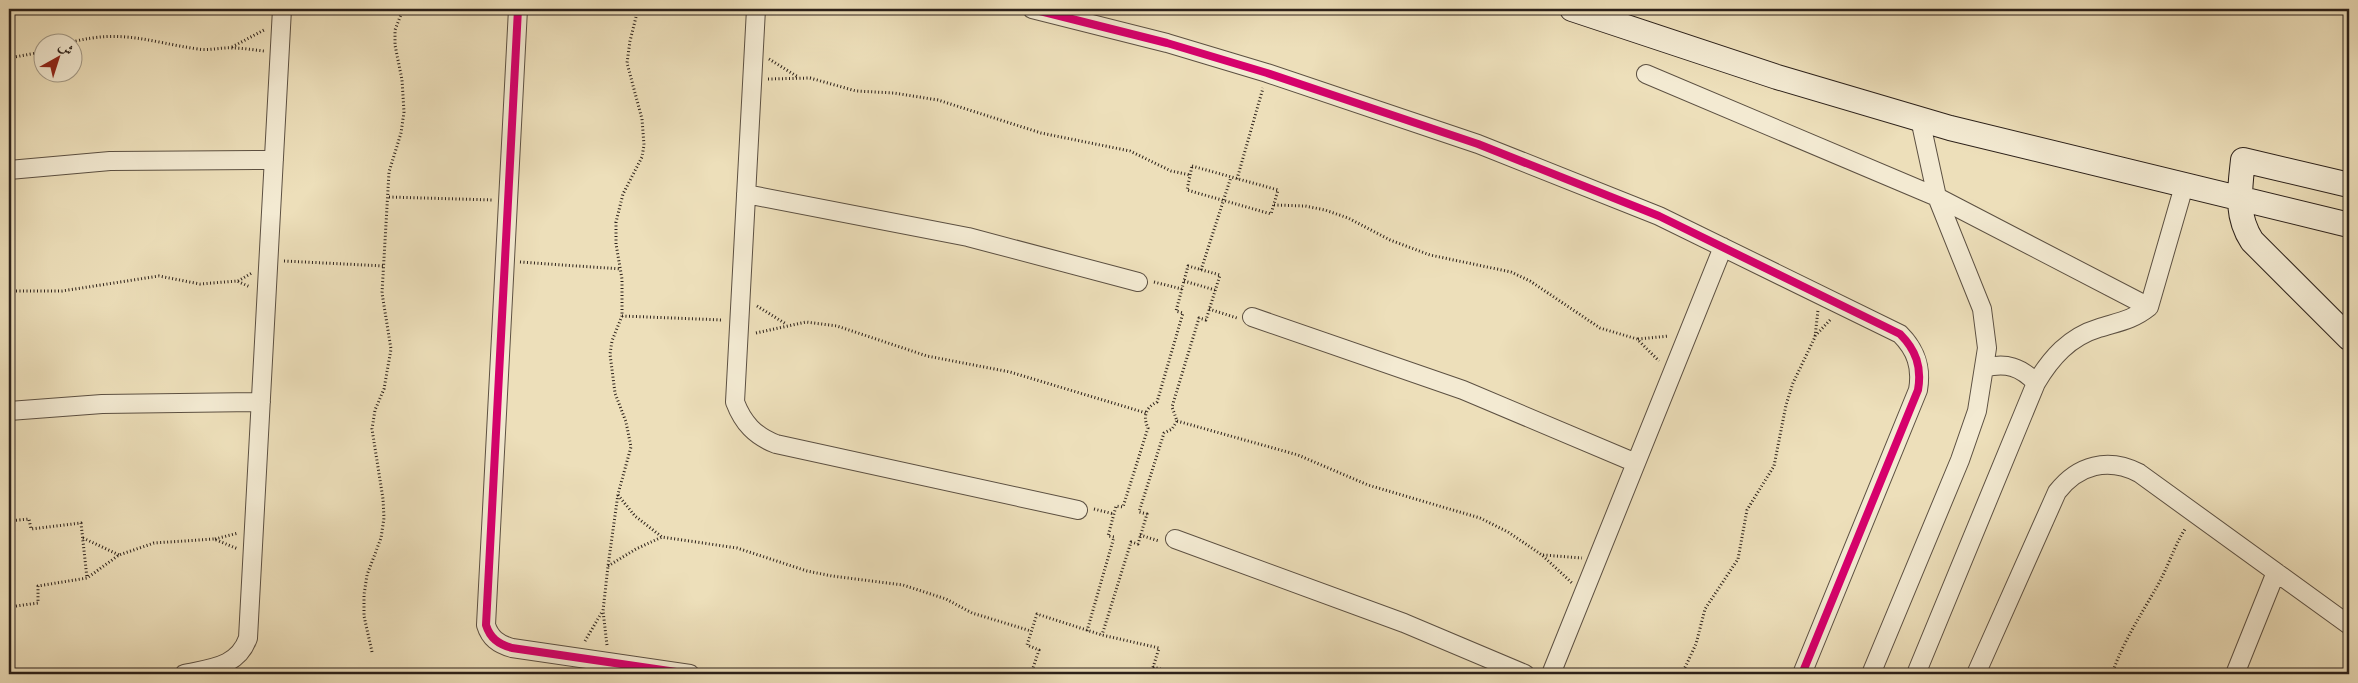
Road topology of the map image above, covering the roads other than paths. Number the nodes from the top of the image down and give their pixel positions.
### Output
1 (518, 9) edge
2 (756, 9) edge
3 (1032, 9) edge
4 (1572, 9) edge
5 (282, 15) edge
6 (1646, 74) dead end
7 (1920, 119) junction
8 (274, 160) junction
9 (9, 170) edge
10 (2349, 185) edge
11 (2184, 186) junction
12 (746, 194) junction
13 (1937, 197) junction
14 (2239, 200) junction
15 (2349, 225) edge
16 (1723, 247) junction
17 (1138, 282) dead end
18 (2149, 307) junction
19 (1252, 316) dead end
20 (2349, 338) edge
21 (1984, 368) junction
22 (2036, 383) junction
23 (261, 402) junction
24 (9, 411) edge
25 (1636, 464) junction
26 (1078, 510) dead end
27 (1175, 539) dead end
28 (2276, 572) junction
29 (2349, 625) edge
30 (184, 674) edge
31 (690, 674) edge
32 (1525, 674) edge
33 (1551, 674) edge
34 (1802, 674) edge
35 (1871, 674) edge
36 (1916, 674) edge
37 (1976, 674) edge
38 (2235, 674) edge

1 - 31 street
2 - 12 street
3 - 16 street
4 - 7 main road
5 - 8 street
6 - 13 street
7 - 11 main road
7 - 13 street
8 - 9 street
8 - 23 street
10 - 14 main road
11 - 14 main road
11 - 18 street
12 - 17 street
12 - 26 street
13 - 18 street
13 - 21 street
14 - 15 main road
14 - 20 main road
16 - 25 street
16 - 34 street
18 - 22 street
19 - 25 street
21 - 22 street
21 - 35 street
22 - 36 street
23 - 24 street
23 - 30 street
25 - 33 street
27 - 32 street
28 - 29 street
28 - 37 street
28 - 38 street

